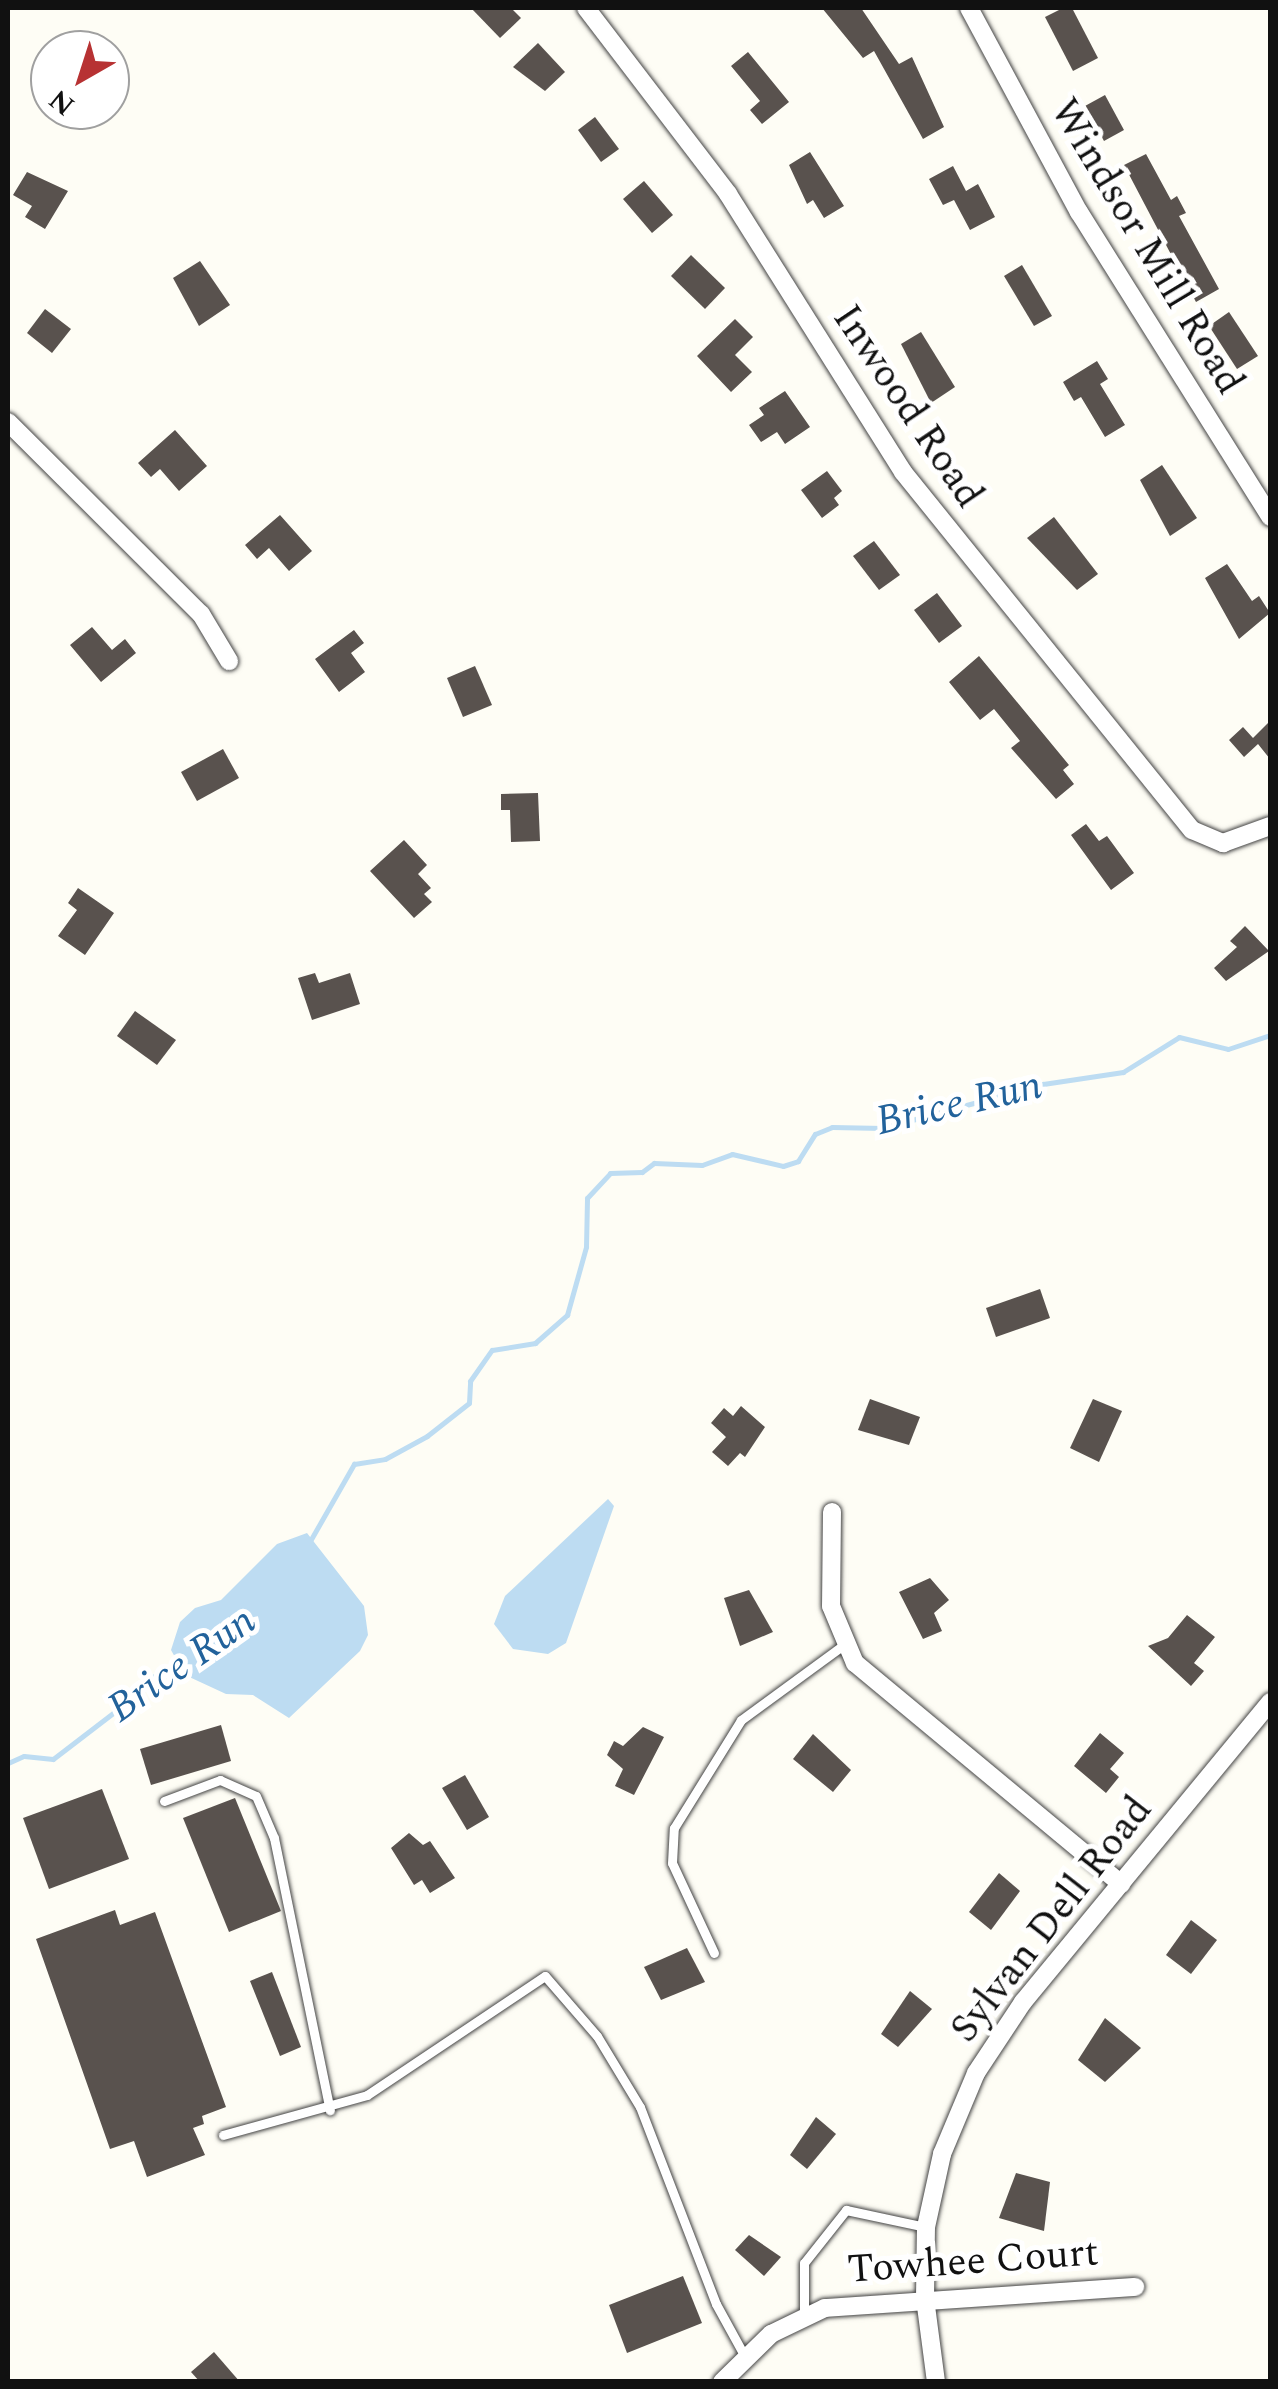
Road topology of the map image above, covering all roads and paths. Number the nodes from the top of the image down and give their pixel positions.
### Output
1 (586, 8) edge
2 (969, 8) edge
3 (8, 422) edge
4 (1270, 516) edge
5 (229, 661) dead end
6 (1270, 826) edge
7 (832, 1512) dead end
8 (844, 1644) junction
9 (1270, 1702) edge
10 (164, 1800) dead end
11 (1120, 1884) junction
12 (714, 1953) dead end
13 (330, 2110) junction
14 (223, 2134) dead end
15 (926, 2228) junction
16 (1136, 2287) dead end
17 (925, 2298) junction
18 (804, 2315) junction
19 (744, 2355) junction
20 (722, 2382) edge
21 (936, 2382) edge

1 - 6 street, Inwood Road
2 - 4 street, Windsor Mill Road
3 - 5 street
7 - 8 street
8 - 11 street
8 - 12 lane
9 - 11 street, Sylvan Dell Road
10 - 13 lane
11 - 15 street, Sylvan Dell Road
13 - 14 lane
13 - 19 lane
15 - 17 street, Sylvan Dell Road
15 - 18 lane
16 - 17 street, Towhee Court
17 - 18 street, Towhee Court
17 - 21 street, Sylvan Dell Road
18 - 19 street, Towhee Court
19 - 20 street, Towhee Court

